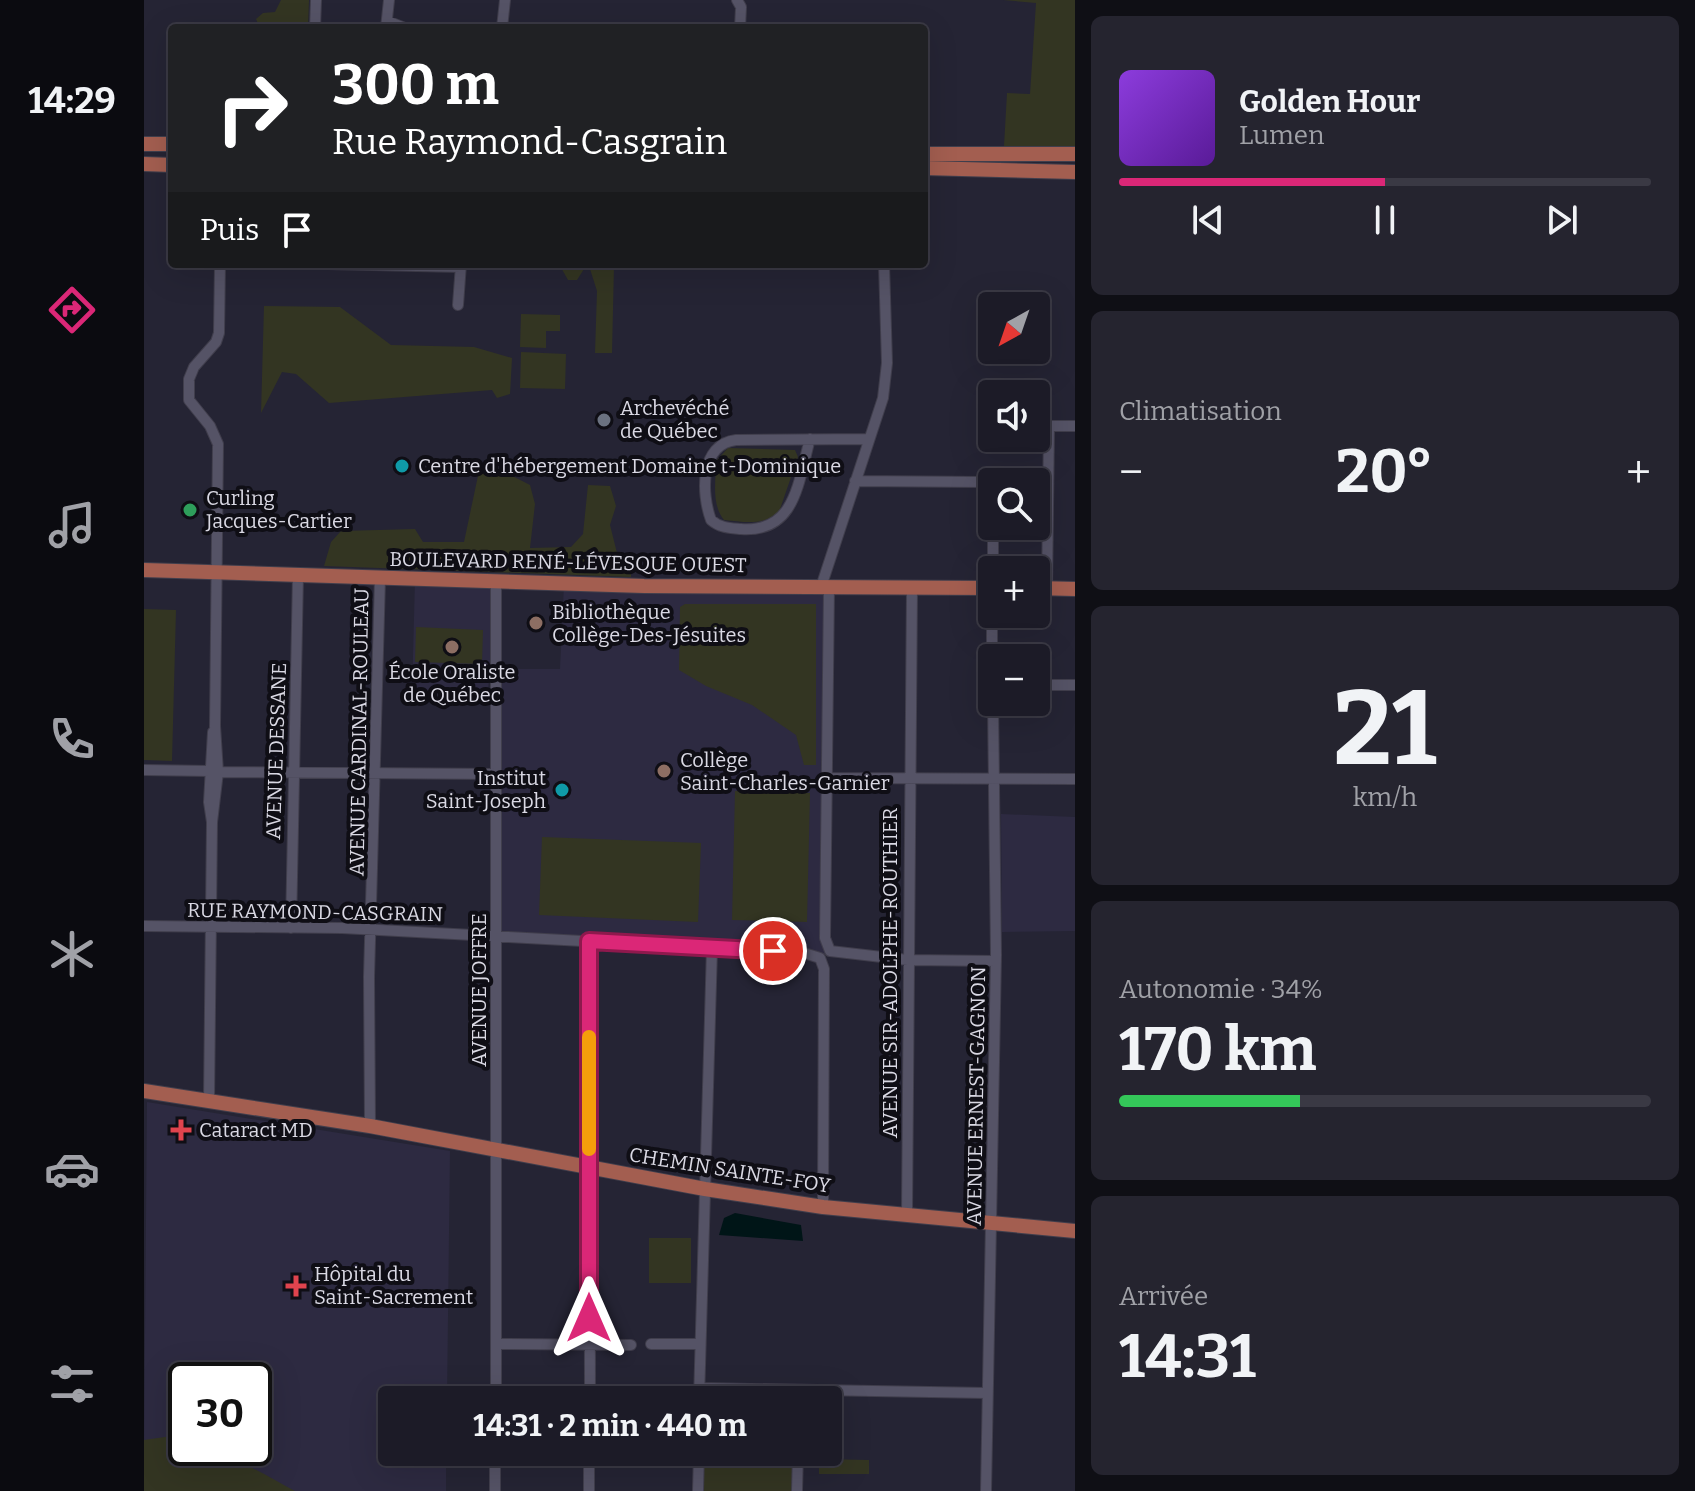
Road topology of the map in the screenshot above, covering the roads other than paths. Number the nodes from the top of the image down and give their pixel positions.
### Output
1 (316, 0) edge
2 (389, 0) edge
3 (505, 0) edge
4 (737, 0) edge
5 (315, 24) edge
6 (386, 24) edge
7 (502, 24) edge
8 (740, 24) edge
9 (144, 144) edge
10 (168, 144) edge
11 (928, 154) edge
12 (1075, 154) edge
13 (144, 164) edge
14 (168, 165) edge
15 (928, 168) edge
16 (1075, 172) edge
17 (220, 268) edge
18 (461, 268) edge
19 (884, 268) edge
20 (458, 305) dead end
21 (1075, 426) edge
22 (810, 439) junction
23 (869, 439) junction
24 (855, 481) junction
25 (978, 482) edge
26 (1043, 556) edge
27 (144, 570) edge
28 (216, 573) junction
29 (298, 575) junction
30 (380, 578) junction
31 (496, 581) junction
32 (825, 587) junction
33 (912, 587) junction
34 (1050, 588) edge
35 (1075, 589) edge
36 (978, 590) edge
37 (1050, 685) edge
38 (1075, 685) edge
39 (993, 716) edge
40 (144, 770) edge
41 (214, 772) junction
42 (295, 773) junction
43 (374, 773) junction
44 (498, 774) junction
45 (829, 778) junction
46 (909, 778) junction
47 (993, 778) junction
48 (1075, 779) edge
49 (144, 926) edge
50 (212, 927) junction
51 (291, 928) junction
52 (372, 931) junction
53 (497, 937) junction
54 (589, 941) junction
55 (712, 948) junction
56 (908, 960) junction
57 (996, 961) junction
58 (144, 1091) edge
59 (209, 1102) junction
60 (370, 1126) junction
61 (496, 1148) junction
62 (589, 1166) junction
63 (705, 1189) junction
64 (823, 1207) junction
65 (907, 1215) junction
66 (992, 1223) junction
67 (1075, 1231) edge
68 (497, 1344) junction
69 (651, 1344) dead end
70 (699, 1344) junction
71 (588, 1345) junction
72 (631, 1345) dead end
73 (496, 1386) edge
74 (589, 1386) edge
75 (699, 1386) edge
76 (986, 1393) junction
77 (842, 1395) edge
78 (495, 1466) edge
79 (589, 1466) edge
80 (699, 1466) edge
81 (798, 1466) edge
82 (495, 1491) edge
83 (589, 1491) edge
84 (698, 1491) edge
85 (797, 1491) edge
86 (986, 1491) edge

1 - 5 street
2 - 6 street
3 - 7 street
4 - 8 street
9 - 10 main road
11 - 12 main road
13 - 14 main road
15 - 16 main road
17 - 28 street
18 - 20 street
19 - 23 street
21 - 26 street
22 - 22 street
22 - 23 street
23 - 24 street
24 - 25 street
24 - 32 street
27 - 28 main road, BOULEVARD RENÉ-LÉVESQUE OUEST
28 - 29 main road, BOULEVARD RENÉ-LÉVESQUE OUEST
28 - 41 street
29 - 30 main road, BOULEVARD RENÉ-LÉVESQUE OUEST
29 - 42 street, AVENUE DESSANE
30 - 31 main road, BOULEVARD RENÉ-LÉVESQUE OUEST
30 - 43 street, AVENUE CARDINAL-ROULEAU
31 - 32 main road, BOULEVARD RENÉ-LÉVESQUE OUEST
31 - 44 street, AVENUE JOFFRE
32 - 33 main road, BOULEVARD RENÉ-LÉVESQUE OUEST
32 - 45 street
33 - 36 main road, BOULEVARD RENÉ-LÉVESQUE OUEST
33 - 46 street, AVENUE SIR-ADOLPHE-ROUTHIER
34 - 35 main road
37 - 38 street
39 - 47 street, AVENUE ERNEST-GAGNON
40 - 41 street
41 - 42 street
41 - 50 street
42 - 43 street
42 - 51 street, AVENUE DESSANE
43 - 44 street
43 - 52 street, AVENUE CARDINAL-ROULEAU
44 - 53 street, AVENUE JOFFRE
45 - 46 street
45 - 56 street
46 - 47 street
46 - 56 street, AVENUE SIR-ADOLPHE-ROUTHIER
47 - 48 street
47 - 57 street, AVENUE ERNEST-GAGNON
49 - 50 street, RUE RAYMOND-CASGRAIN
50 - 51 street, RUE RAYMOND-CASGRAIN
50 - 59 street
51 - 52 street, RUE RAYMOND-CASGRAIN
52 - 53 street, RUE RAYMOND-CASGRAIN
52 - 60 street, AVENUE CARDINAL-ROULEAU
53 - 54 street, RUE RAYMOND-CASGRAIN
53 - 61 street, AVENUE JOFFRE
54 - 55 street, RUE RAYMOND-CASGRAIN
54 - 62 street
55 - 63 street
55 - 64 street, RUE RAYMOND-CASGRAIN
56 - 57 street
56 - 65 street, AVENUE SIR-ADOLPHE-ROUTHIER
57 - 66 street, AVENUE ERNEST-GAGNON
58 - 59 main road, CHEMIN SAINTE-FOY
59 - 60 main road, CHEMIN SAINTE-FOY
60 - 61 main road, CHEMIN SAINTE-FOY
61 - 62 main road, CHEMIN SAINTE-FOY
61 - 68 street, AVENUE JOFFRE
62 - 63 main road, CHEMIN SAINTE-FOY
62 - 71 street
63 - 64 main road, CHEMIN SAINTE-FOY
63 - 70 street
64 - 65 main road, CHEMIN SAINTE-FOY
65 - 66 main road, CHEMIN SAINTE-FOY
66 - 67 main road, CHEMIN SAINTE-FOY
66 - 76 street, AVENUE ERNEST-GAGNON
68 - 71 street
68 - 73 street, AVENUE JOFFRE
69 - 70 street
70 - 75 street
71 - 72 street
71 - 74 street
76 - 77 street
76 - 86 street, AVENUE ERNEST-GAGNON
78 - 82 street
79 - 83 street
80 - 84 street
81 - 85 street

